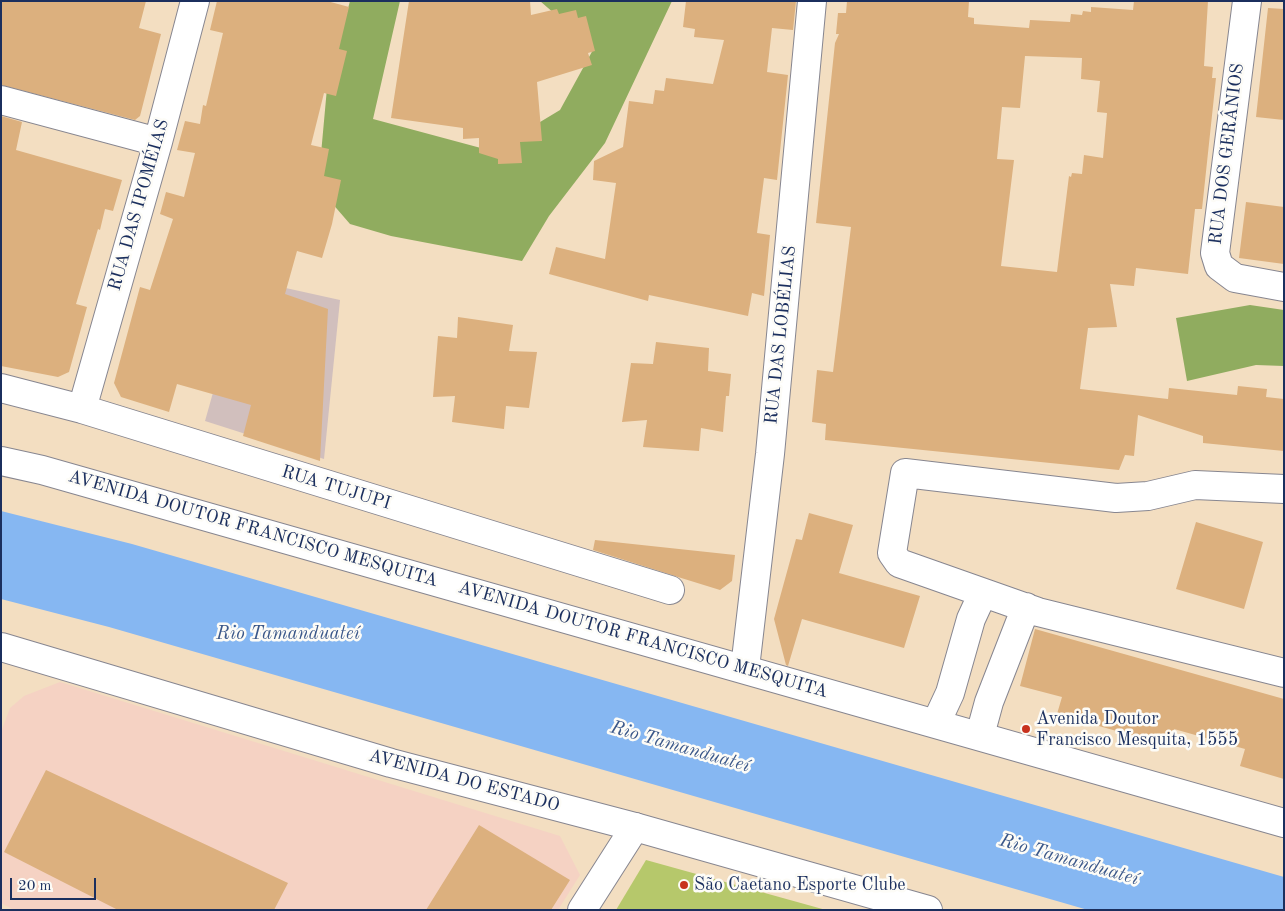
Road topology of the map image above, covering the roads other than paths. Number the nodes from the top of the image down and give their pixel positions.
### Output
1 (195, 1) edge
2 (812, 1) edge
3 (1247, 1) edge
4 (1, 100) edge
5 (158, 142) junction
6 (1284, 287) edge
7 (1, 388) edge
8 (82, 408) junction
9 (1, 461) edge
10 (1284, 489) edge
11 (670, 590) dead end
12 (983, 593) junction
13 (1026, 607) junction
14 (1, 647) edge
15 (745, 668) junction
16 (1284, 673) edge
17 (936, 723) junction
18 (980, 736) junction
19 (1284, 823) edge
20 (635, 827) junction
21 (582, 910) edge
22 (928, 910) edge

1 - 5 main road, RUA DAS IPOMÉIAS
2 - 15 main road, RUA DAS LOBÉLIAS
3 - 6 main road, RUA DOS GERÂNIOS
4 - 5 main road
5 - 8 main road, RUA DAS IPOMÉIAS
7 - 8 main road, RUA TUJUPI
8 - 11 main road, RUA TUJUPI
9 - 15 main road, AVENIDA DOUTOR FRANCISCO MESQUITA
10 - 12 main road
12 - 13 main road
12 - 17 main road
13 - 16 main road
13 - 18 main road
14 - 20 main road, AVENIDA DO ESTADO
15 - 17 main road, AVENIDA DOUTOR FRANCISCO MESQUITA
17 - 18 main road, AVENIDA DOUTOR FRANCISCO MESQUITA
18 - 19 main road, AVENIDA DOUTOR FRANCISCO MESQUITA
20 - 21 main road
20 - 22 main road, AVENIDA DO ESTADO

